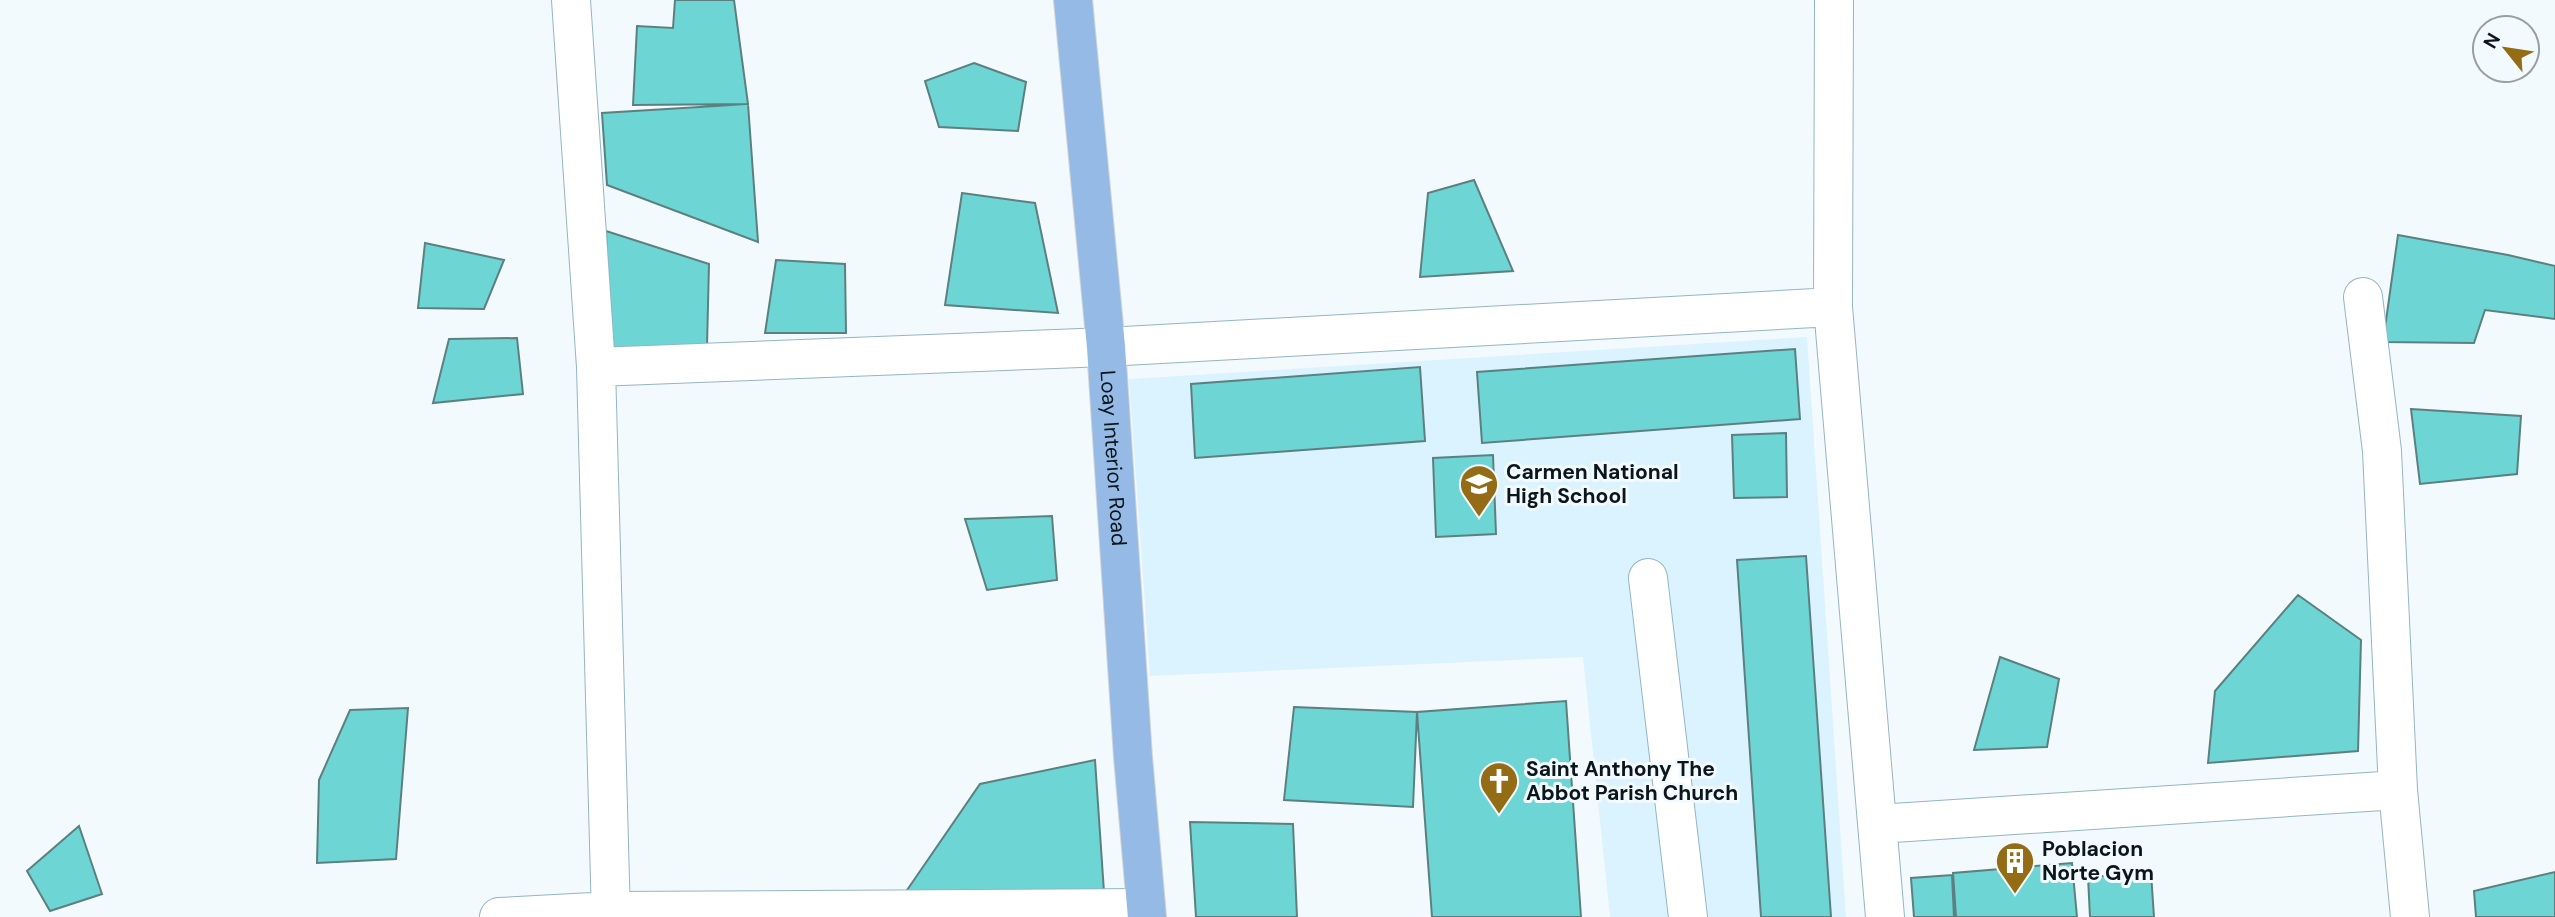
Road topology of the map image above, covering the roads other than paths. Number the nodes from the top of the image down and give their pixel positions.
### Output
1 (570, 0) edge
2 (1073, 0) edge
3 (1834, 0) edge
4 (2363, 297) dead end
5 (1833, 307) junction
6 (1106, 347) junction
7 (596, 367) junction
8 (1648, 578) dead end
9 (2398, 790) junction
10 (1878, 824) junction
11 (1146, 912) edge
12 (611, 914) edge
13 (499, 917) edge
14 (1688, 917) edge
15 (1885, 917) edge
16 (2410, 917) edge

1 - 7 street
2 - 6 main road, Loay Interior Road
3 - 5 street
4 - 9 street
5 - 6 street
5 - 10 street
6 - 7 street
6 - 11 main road, Loay Interior Road
7 - 12 street
8 - 14 street
9 - 10 street
9 - 16 street
10 - 15 street
11 - 12 street
12 - 13 street

